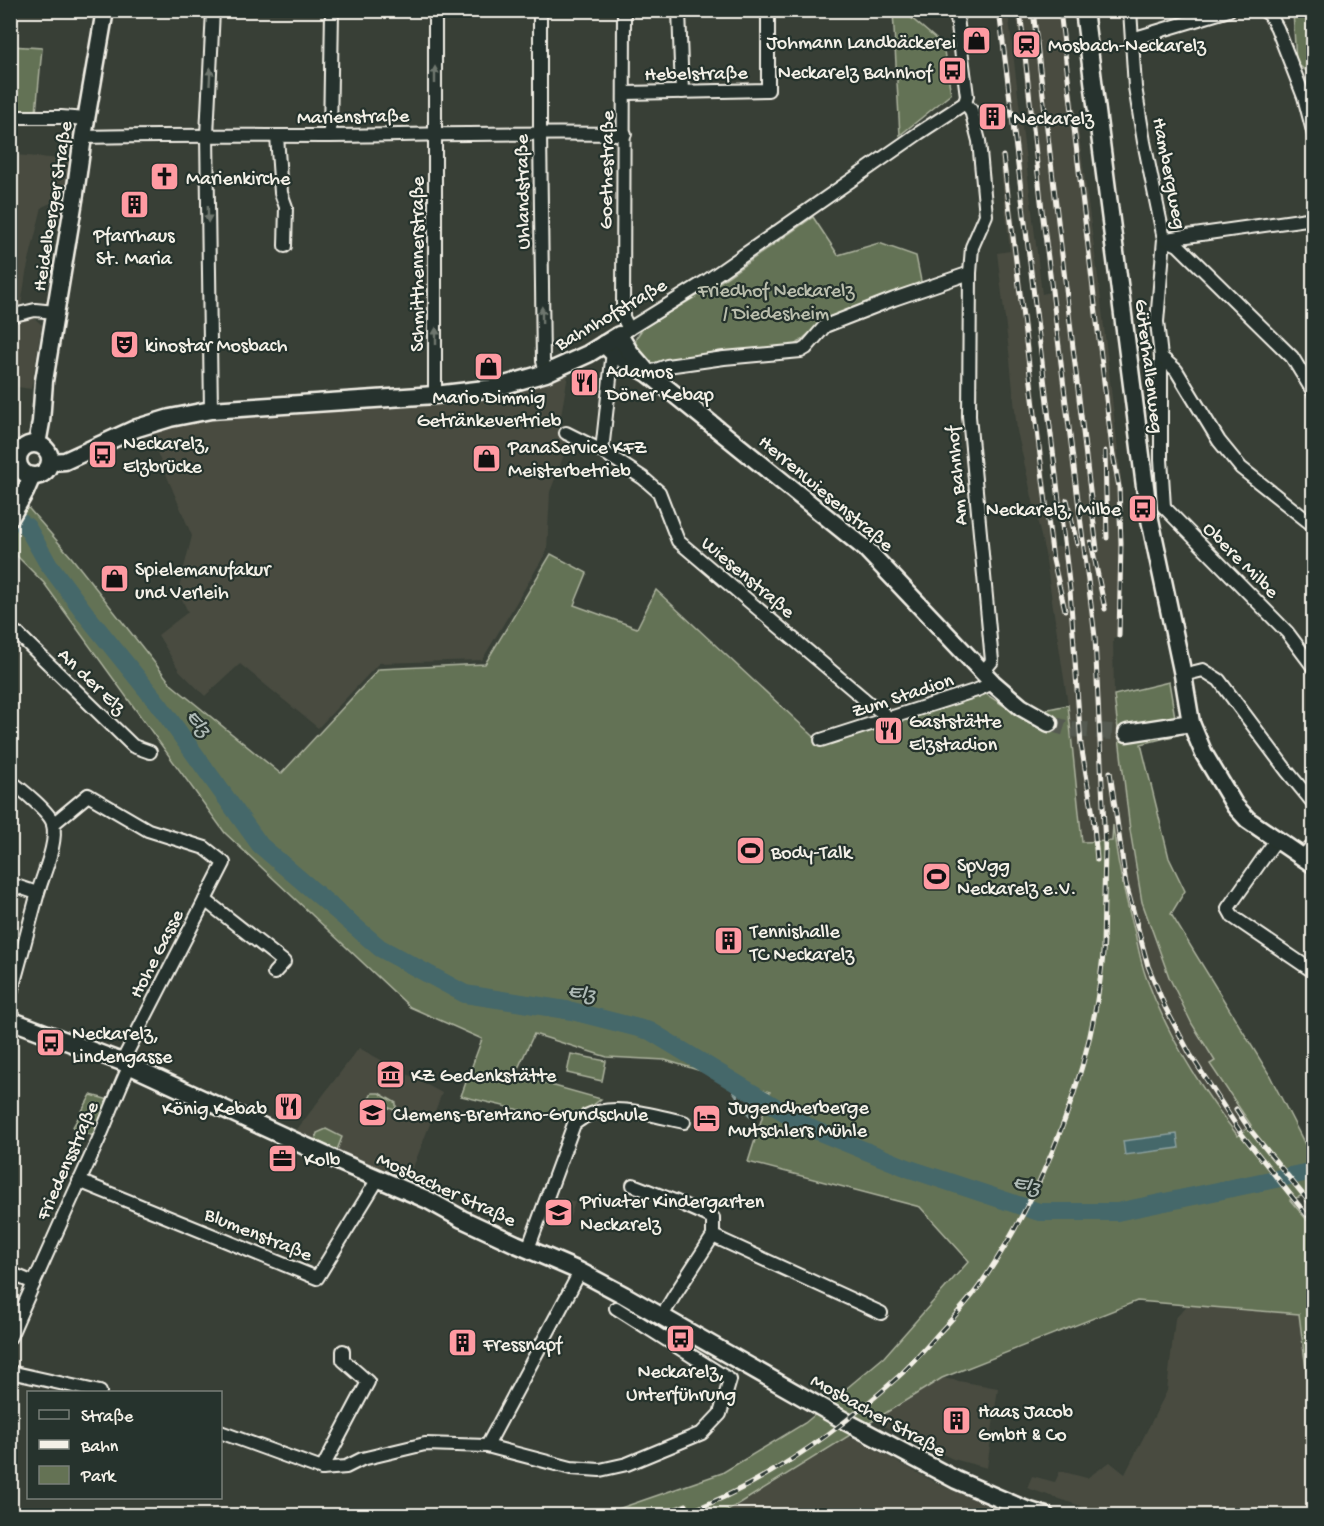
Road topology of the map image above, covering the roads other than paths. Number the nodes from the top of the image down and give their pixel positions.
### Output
1 (105, 10) edge
2 (213, 10) edge
3 (332, 10) edge
4 (435, 10) edge
5 (540, 10) edge
6 (624, 10) edge
7 (678, 10) edge
8 (768, 10) edge
9 (956, 10) edge
10 (1084, 10) edge
11 (1130, 10) edge
12 (1229, 10) edge
13 (1263, 10) edge
14 (1132, 39) junction
15 (682, 92) junction
16 (625, 93) junction
17 (965, 103) junction
18 (10, 117) edge
19 (86, 119) junction
20 (435, 134) junction
21 (540, 134) junction
22 (207, 135) junction
23 (625, 135) junction
24 (1314, 135) edge
25 (83, 136) junction
26 (277, 136) junction
27 (330, 136) junction
28 (1314, 218) edge
29 (1164, 239) junction
30 (285, 246) dead end
31 (970, 273) junction
32 (55, 312) junction
33 (10, 316) edge
34 (624, 332) junction
35 (609, 349) junction
36 (1161, 357) junction
37 (546, 373) junction
38 (648, 374) junction
39 (1314, 393) edge
40 (435, 395) junction
41 (211, 410) junction
42 (566, 433) dead end
43 (37, 444) junction
44 (602, 451) junction
45 (51, 462) junction
46 (28, 484) junction
47 (1156, 509) junction
48 (10, 518) edge
49 (1314, 526) edge
50 (10, 630) edge
51 (1314, 668) edge
52 (1183, 675) junction
53 (988, 677) junction
54 (891, 719) junction
55 (1049, 723) tunnel mouth
56 (1191, 723) junction
57 (1127, 733) tunnel mouth
58 (821, 740) dead end
59 (150, 752) dead end
60 (10, 782) edge
61 (1314, 804) edge
62 (53, 824) junction
63 (1276, 840) junction
64 (1314, 844) edge
65 (1308, 861) edge
66 (10, 884) edge
67 (37, 894) junction
68 (205, 900) junction
69 (274, 972) dead end
70 (1314, 972) edge
71 (10, 996) edge
72 (10, 1020) edge
73 (126, 1063) junction
74 (684, 1122) dead end
75 (378, 1179) junction
76 (79, 1180) junction
77 (633, 1185) dead end
78 (713, 1236) junction
79 (528, 1249) junction
80 (580, 1272) junction
81 (10, 1273) edge
82 (34, 1283) junction
83 (616, 1308) dead end
84 (881, 1313) dead end
85 (662, 1316) junction
86 (10, 1337) edge
87 (343, 1351) dead end
88 (10, 1372) edge
89 (96, 1391) edge
90 (222, 1433) edge
91 (487, 1446) junction
92 (322, 1469) junction
93 (1046, 1515) edge

1 - 19 street, Heidelberger Straße
22 -> 2 street
3 - 27 street
20 -> 4 street, Schmitthennerstraße
5 - 21 street, Uhlandstraße
6 - 16 street, Goethestraße
7 - 15 street
8 - 15 street, Hebelstraße
9 - 17 street
10 - 47 street, Güterhallenweg
11 - 14 street, Hambergweg
12 - 14 street
13 - 24 street
14 - 29 street, Hambergweg
15 - 16 street, Hebelstraße
16 - 23 street, Goethestraße
17 - 31 street, Am Bahnhof
17 - 34 street, Bahnhofstraße
18 - 19 street
19 - 25 street, Heidelberger Straße
20 - 21 street, Marienstraße
20 - 27 street, Marienstraße
40 -> 20 street, Schmitthennerstraße
21 - 23 street, Marienstraße
37 -> 21 street, Uhlandstraße
22 - 25 street, Marienstraße
22 - 26 street, Marienstraße
22 -> 41 street
23 - 34 street, Goethestraße
25 - 32 street, Heidelberger Straße
26 - 27 street, Marienstraße
26 - 30 street
28 - 29 street
29 - 36 street, Hambergweg
29 - 39 street
31 - 38 street
31 - 53 street, Am Bahnhof
32 - 33 street
32 - 43 street, Heidelberger Straße
34 - 35 street, Bahnhofstraße
34 - 38 street, Herrenwiesenstraße
35 - 37 street, Bahnhofstraße
35 - 38 street, Herrenwiesenstraße
35 - 44 street
36 - 47 street, Hambergweg
36 - 49 street
37 - 40 street, Bahnhofstraße
38 - 53 street, Herrenwiesenstraße
40 - 41 street, Bahnhofstraße
41 - 45 street, Bahnhofstraße
42 - 44 street, Wiesenstraße
43 - 45 street
43 - 46 street
44 - 54 street, Wiesenstraße
45 - 46 street
46 - 48 street
47 - 51 street, Obere Milbe
47 - 52 street, Güterhallenweg
50 - 59 street, An der Elz
52 - 56 street, Güterhallenweg
52 - 61 street
53 - 54 street, Zum Stadion
53 - 55 street, Herrenwiesenstraße
54 - 58 street, Zum Stadion
56 - 57 street
56 - 63 street
60 - 62 street
62 - 67 street
62 - 68 street, Hohe Gasse
63 - 65 street
63 - 70 street
64 - 65 street
66 - 67 street
67 - 71 street
68 - 69 street
68 - 73 street, Hohe Gasse
72 - 73 street, Mosbacher Straße
73 - 75 street, Mosbacher Straße
73 - 76 street, Friedensstraße
74 - 79 street
75 - 76 street, Blumenstraße
75 - 79 street, Mosbacher Straße
76 - 82 street, Friedensstraße
77 - 78 street
78 - 84 street
78 - 85 street
79 - 80 street, Mosbacher Straße
80 - 85 street, Mosbacher Straße
80 - 91 street
81 - 82 street
82 - 86 street, Friedensstraße
83 - 91 street
85 - 93 street, Mosbacher Straße
87 - 92 street
88 - 89 street
90 - 92 street
91 - 92 street

